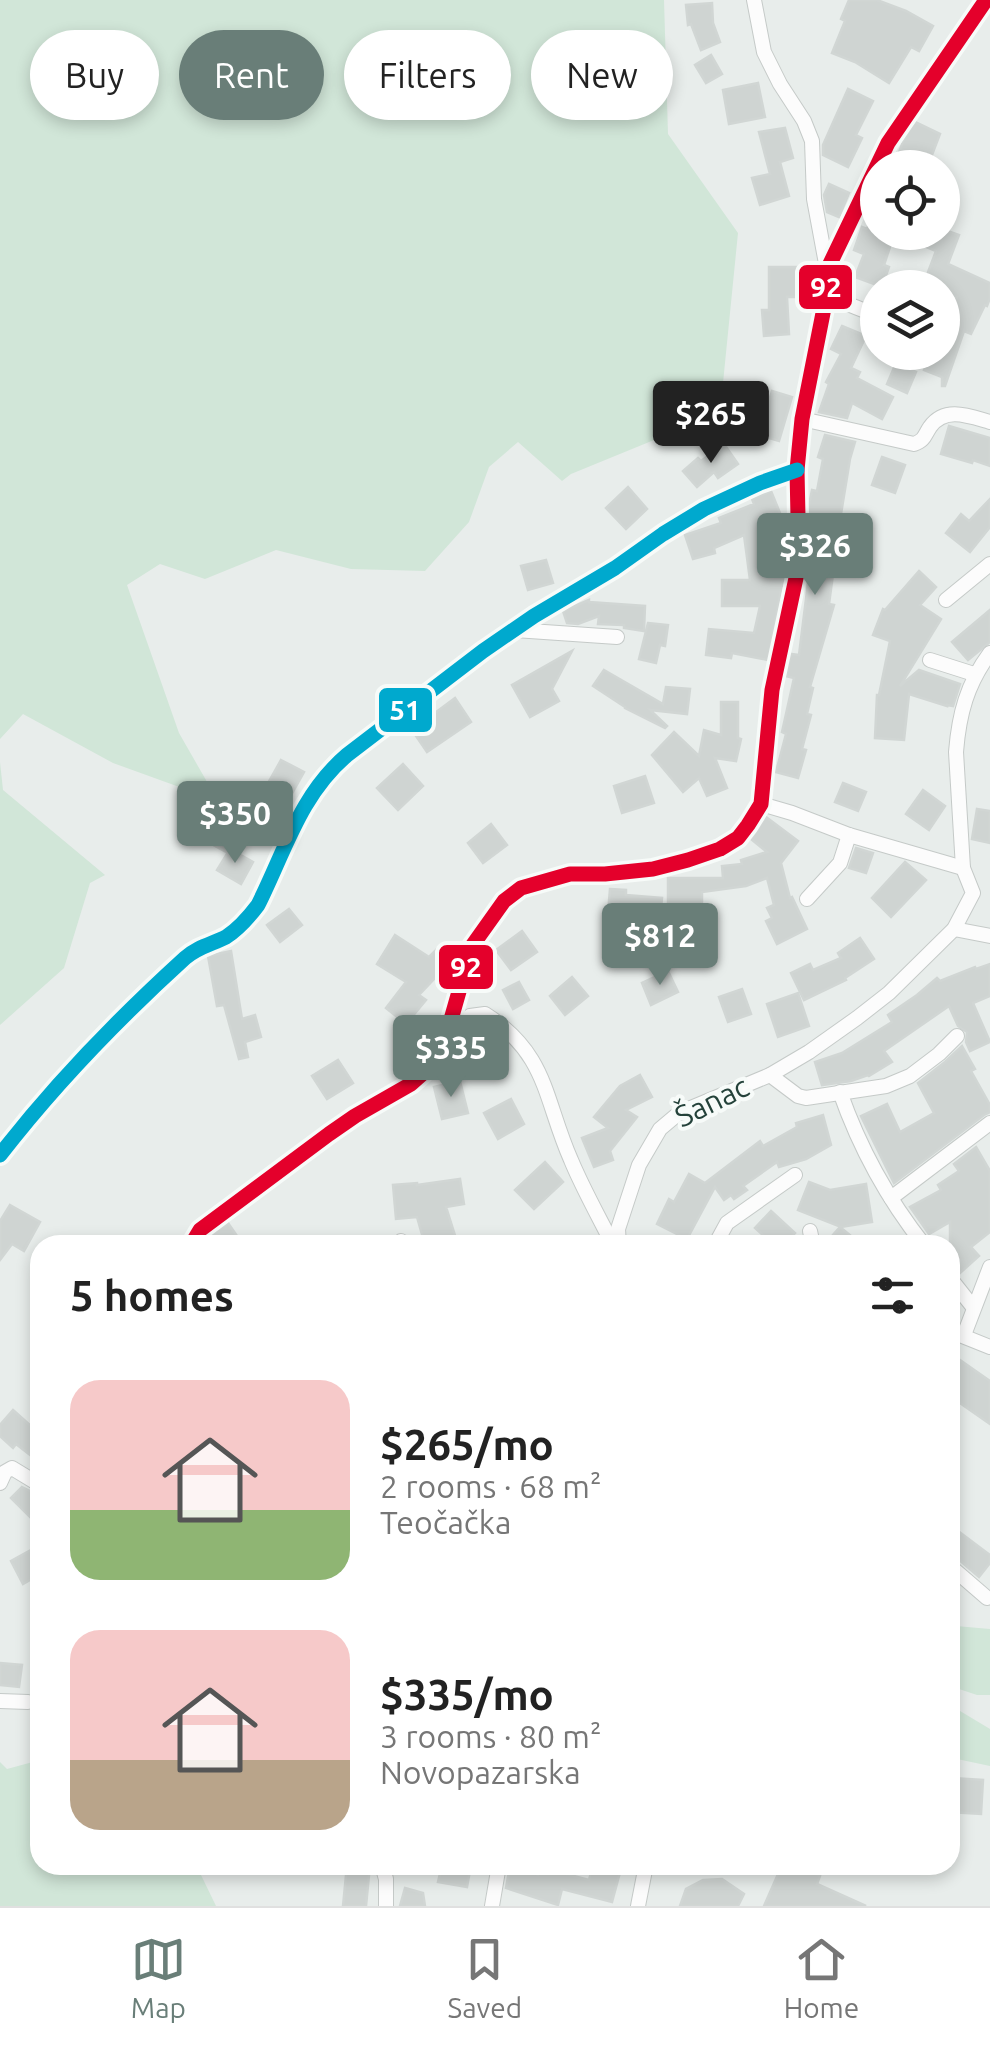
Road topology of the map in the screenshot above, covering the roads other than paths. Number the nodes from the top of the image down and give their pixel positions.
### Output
1 (754, 0) edge
2 (986, 0) edge
3 (827, 270) junction
4 (825, 295) junction
5 (860, 309) edge
6 (802, 419) junction
7 (990, 422) edge
8 (797, 470) junction
9 (990, 564) edge
10 (946, 600) dead end
11 (515, 630) junction
12 (617, 637) dead end
13 (990, 653) edge
14 (930, 660) dead end
15 (974, 674) junction
16 (760, 804) junction
17 (849, 835) junction
18 (963, 868) junction
19 (974, 893) junction
20 (990, 896) edge
21 (807, 899) dead end
22 (954, 929) junction
23 (990, 936) edge
24 (448, 1030) junction
25 (956, 1036) dead end
26 (770, 1075) junction
27 (840, 1092) junction
28 (990, 1123) edge
29 (0, 1154) edge
30 (795, 1175) dead end
31 (891, 1198) junction
32 (197, 1235) edge
33 (611, 1235) edge
34 (617, 1235) edge
35 (720, 1235) edge
36 (917, 1235) edge
37 (990, 1267) edge
38 (960, 1291) edge
39 (973, 1307) junction
40 (960, 1328) edge
41 (960, 1334) edge
42 (990, 1346) edge
43 (30, 1479) edge
44 (0, 1483) edge
45 (960, 1575) edge
46 (987, 1598) dead end
47 (0, 1701) edge
48 (28, 1702) dead end
49 (385, 1875) edge
50 (497, 1875) edge
51 (644, 1875) edge
52 (386, 1906) edge
53 (492, 1906) edge
54 (638, 1906) edge

1 - 3 street
2 - 3 street
3 - 4 street
4 - 5 street
4 - 6 street
6 - 7 street
6 - 8 street
8 - 11 street
8 - 16 street
9 - 10 street
11 - 12 street
11 - 29 street
13 - 15 street
14 - 15 street
15 - 18 street
16 - 17 street
16 - 24 street
17 - 18 street
17 - 21 street
18 - 19 street
19 - 20 street
19 - 22 street, Šanac
22 - 23 street
22 - 26 street, Šanac
24 - 32 street
24 - 33 street, Šanac
25 - 27 street, Šanac
26 - 27 street, Šanac
26 - 34 street, Šanac
27 - 31 street
28 - 31 street
30 - 35 street
31 - 36 street
37 - 39 street
38 - 39 street
39 - 40 street
41 - 42 street
43 - 44 street
45 - 46 street
47 - 48 street
49 - 52 street
50 - 53 street
51 - 54 street

